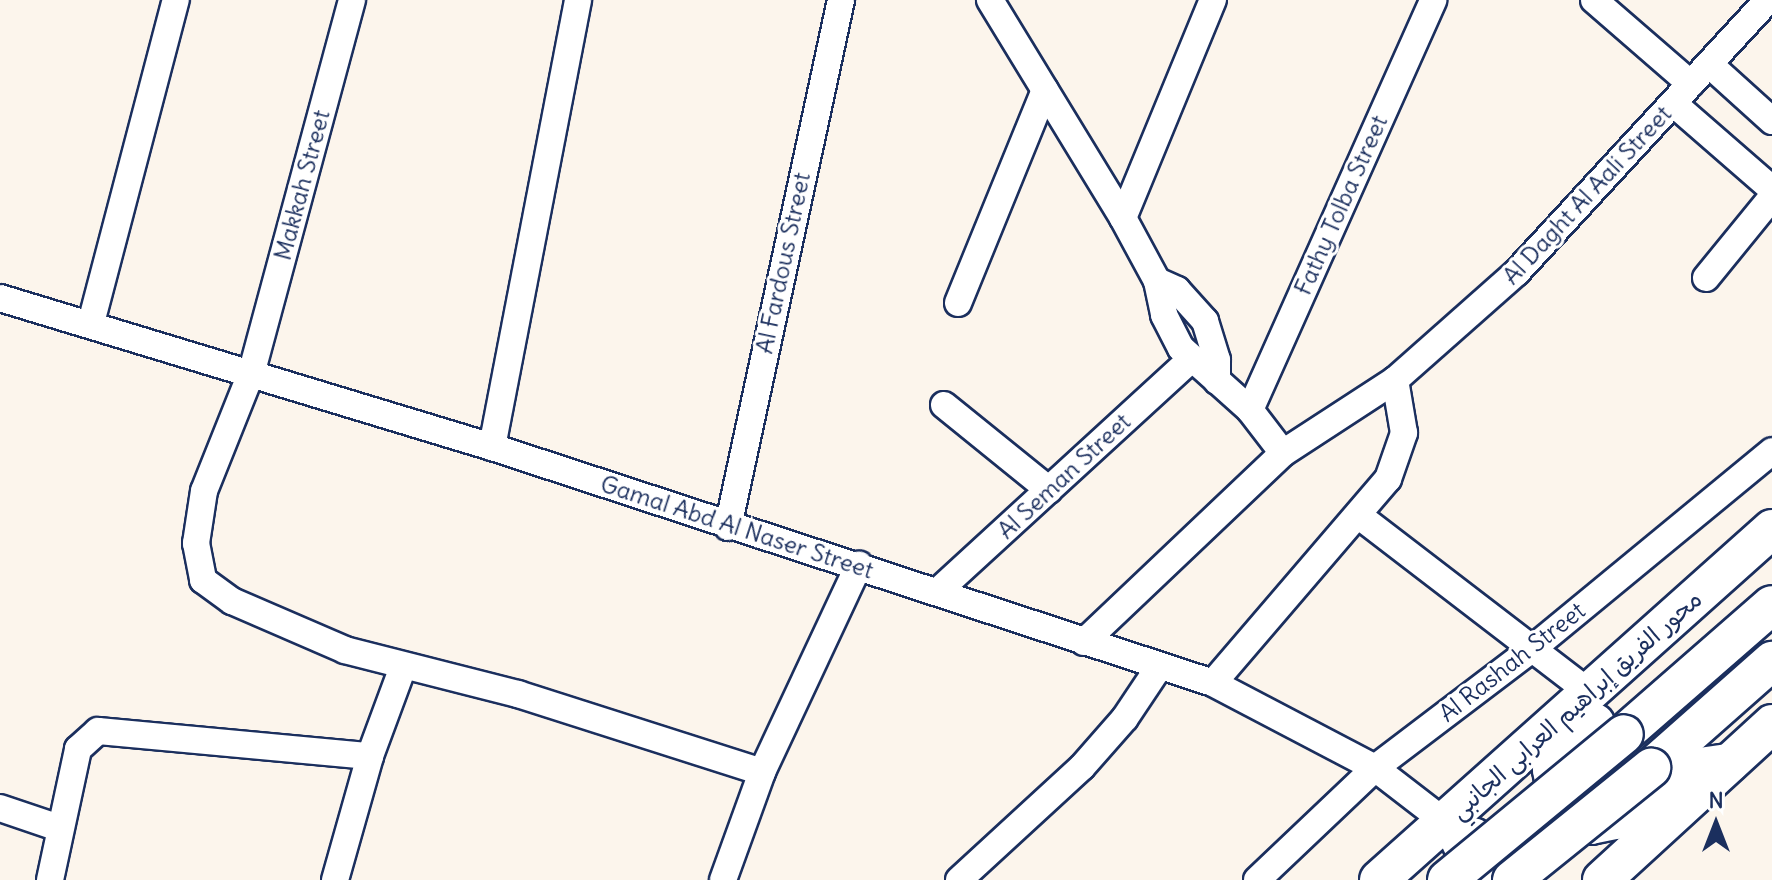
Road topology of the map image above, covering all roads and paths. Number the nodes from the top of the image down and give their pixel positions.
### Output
1 (176, 0) edge
2 (352, 0) edge
3 (578, 0) edge
4 (841, 0) edge
5 (990, 0) edge
6 (1014, 0) edge
7 (1213, 0) edge
8 (1433, 0) edge
9 (1594, 0) edge
10 (1768, 0) edge
11 (1006, 25) junction
12 (1709, 64) junction
13 (1045, 90) junction
14 (1682, 94) junction
15 (1772, 121) edge
16 (1772, 189) edge
17 (1772, 197) edge
18 (1123, 218) junction
19 (1706, 278) dead end
20 (1157, 281) junction
21 (0, 298) edge
22 (958, 303) dead end
23 (91, 323) junction
24 (1191, 359) junction
25 (252, 371) junction
26 (1395, 380) junction
27 (1217, 381) junction
28 (944, 405) dead end
29 (1250, 410) junction
30 (492, 447) junction
31 (1772, 451) edge
32 (1283, 453) junction
33 (1049, 490) junction
34 (1358, 515) junction
35 (728, 527) junction
36 (1772, 529) edge
37 (859, 565) junction
38 (937, 592) junction
39 (1772, 605) edge
40 (1084, 642) junction
41 (1532, 649) junction
42 (1772, 661) edge
43 (403, 667) junction
44 (1159, 667) junction
45 (1213, 683) junction
46 (1601, 683) junction
47 (1772, 724) edge
48 (370, 756) junction
49 (1729, 763) junction
50 (1375, 768) junction
51 (762, 772) junction
52 (0, 808) edge
53 (1445, 822) junction
54 (59, 828) junction
55 (50, 880) edge
56 (335, 880) edge
57 (723, 880) edge
58 (959, 880) edge
59 (1257, 880) edge
60 (1379, 880) edge
61 (1447, 880) edge
62 (1487, 880) edge
63 (1512, 880) edge
64 (1523, 880) edge
65 (1602, 880) edge

1 - 23 street
2 - 25 street, Makkah Street
3 - 30 street
4 - 35 street, Al Fardous Street
5 - 11 street
6 - 11 street
7 - 18 street
8 - 29 street, Fathy Tolba Street
9 - 14 street
10 - 12 street, Al Daght Al Aali Street
11 - 13 street
12 - 14 street, Al Daght Al Aali Street
12 - 15 street
13 - 18 street
13 - 22 street
14 - 16 street
14 - 26 street, Al Daght Al Aali Street
17 - 19 street
18 - 20 street
20 - 24 street
20 - 27 street
21 - 23 street, Gamal Abd Al Naser Street
23 - 25 street, Gamal Abd Al Naser Street
24 - 27 street
24 - 33 street, Al Seman Street
25 - 30 street, Gamal Abd Al Naser Street
25 - 43 street, Makkah Street
26 - 32 street, Al Daght Al Aali Street
26 - 34 street
27 - 29 street
28 - 33 street
29 - 32 street
30 - 35 street, Gamal Abd Al Naser Street
31 - 41 street, Al Rashah Street
32 - 40 street, Al Daght Al Aali Street
33 - 38 street, Al Seman Street
34 - 41 street
34 - 45 street
35 - 37 street, Gamal Abd Al Naser Street
36 - 46 street, محور الفريق إبراهيم العرابى الجانبي
37 - 38 street, Gamal Abd Al Naser Street
37 - 51 street
38 - 40 street, Gamal Abd Al Naser Street
39 - 61 street, bridge
40 - 44 street, Gamal Abd Al Naser Street
41 - 46 street
41 - 50 street, Al Rashah Street
42 - 63 street, bridge
43 - 48 street
43 - 51 street, Makkah Street
44 - 45 street, Gamal Abd Al Naser Street
44 - 58 street
45 - 50 street, Gamal Abd Al Naser Street
46 - 49 street
46 - 53 street, محور الفريق إبراهيم العرابى الجانبي
47 - 49 street
48 - 54 street
48 - 56 street
49 - 65 street
50 - 53 street, Gamal Abd Al Naser Street
50 - 59 street, Al Rashah Street
51 - 57 street
52 - 54 street
53 - 60 street, محور الفريق إبراهيم العرابى الجانبي
53 - 62 street, Gamal Abd Al Naser Street
53 - 64 street, Gamal Abd Al Naser Street
54 - 55 street

